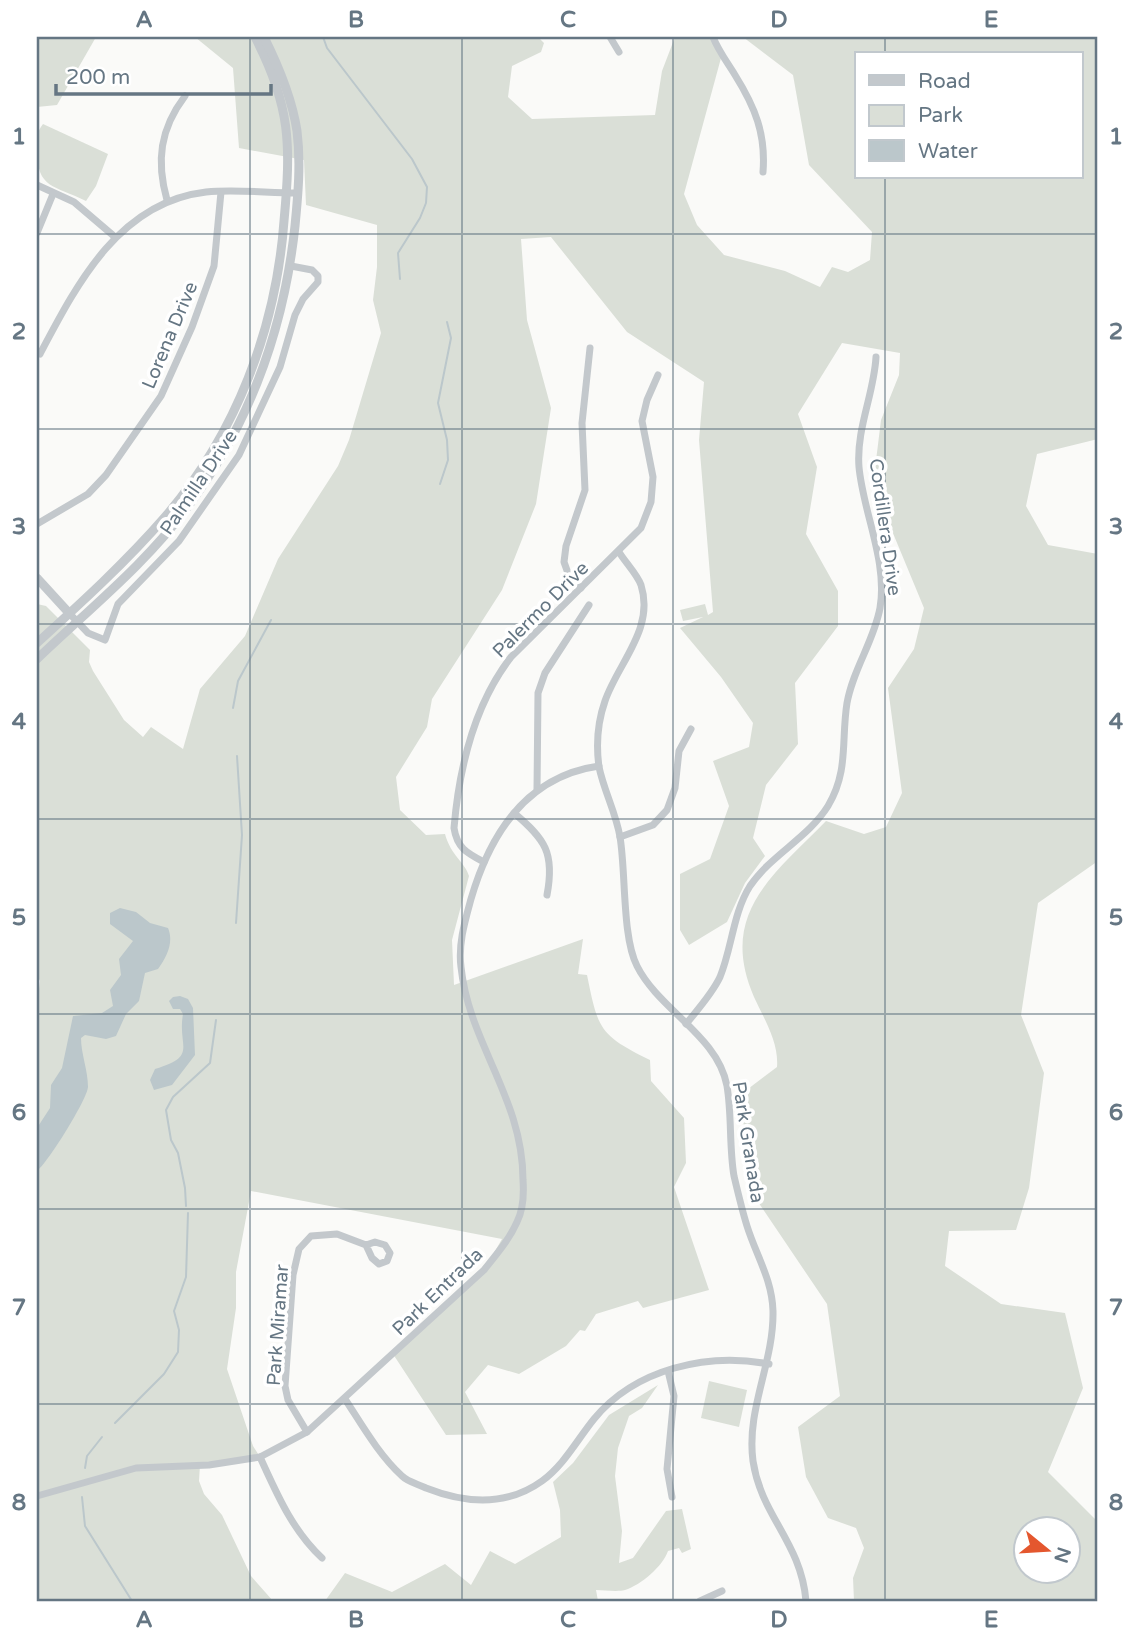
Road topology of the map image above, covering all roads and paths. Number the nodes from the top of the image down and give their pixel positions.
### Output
1 (255, 37) edge
2 (264, 37) edge
3 (610, 37) edge
4 (713, 37) edge
5 (619, 52) dead end
6 (185, 96) dead end
7 (763, 172) dead end
8 (37, 185) edge
9 (221, 191) junction
10 (287, 193) junction
11 (298, 193) junction
12 (53, 194) junction
13 (167, 200) junction
14 (37, 233) edge
15 (115, 237) junction
16 (280, 264) junction
17 (291, 266) junction
18 (590, 348) dead end
19 (40, 354) dead end
20 (876, 357) dead end
21 (658, 375) dead end
22 (37, 524) edge
23 (619, 552) junction
24 (37, 578) edge
25 (581, 588) junction
26 (589, 605) dead end
27 (69, 613) junction
28 (76, 621) junction
29 (37, 643) edge
30 (37, 659) edge
31 (691, 729) dead end
32 (599, 766) junction
33 (537, 790) junction
34 (514, 813) junction
35 (620, 837) junction
36 (484, 862) junction
37 (547, 895) dead end
38 (686, 1024) junction
39 (366, 1245) dead end
40 (769, 1364) junction
41 (668, 1371) junction
42 (345, 1399) junction
43 (307, 1432) junction
44 (260, 1457) junction
45 (37, 1496) edge
46 (672, 1497) dead end
47 (322, 1558) dead end
48 (723, 1591) dead end
49 (700, 1601) edge
50 (806, 1601) edge

1 - 10 street
2 - 11 street
3 - 5 street
4 - 7 street
6 - 13 street
8 - 12 street
9 - 10 street
9 - 13 street
9 - 22 street, Lorena Drive
10 - 11 street
10 - 16 street
11 - 17 street
12 - 14 street
12 - 15 street
13 - 15 street
15 - 19 street
16 - 17 street
16 - 27 street
17 - 28 street
17 - 28 street, Palmilla Drive
18 - 25 street
20 - 38 street, Cordillera Drive
21 - 23 street, Palermo Drive
23 - 25 street, Palermo Drive
23 - 32 street, Park Granada
24 - 27 street
25 - 36 street, Palermo Drive
26 - 33 street
27 - 28 street, Palmilla Drive
27 - 29 street
28 - 30 street
31 - 35 street
32 - 33 street, Park Entrada
32 - 35 street, Park Granada
33 - 34 street, Park Entrada
34 - 36 street, Park Entrada
34 - 37 street
35 - 38 street, Park Granada
36 - 42 street, Park Entrada
38 - 40 street, Park Granada
39 - 43 street, Park Miramar
40 - 41 street
40 - 50 street, Park Granada
41 - 42 street
41 - 46 street
42 - 43 street, Park Entrada
43 - 44 street, Park Entrada
44 - 45 street, Park Entrada
44 - 47 street
48 - 49 street

